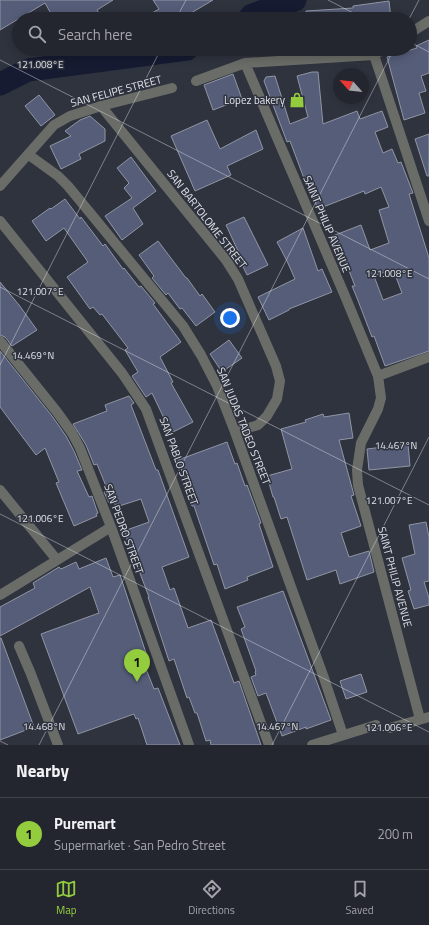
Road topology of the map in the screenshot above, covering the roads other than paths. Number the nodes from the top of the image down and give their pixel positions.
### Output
1 (429, 21) edge
2 (417, 29) edge
3 (358, 56) edge
4 (374, 56) edge
5 (245, 63) junction
6 (196, 81) dead end
7 (172, 88) dead end
8 (101, 106) junction
9 (29, 155) junction
10 (0, 186) edge
11 (0, 221) edge
12 (429, 221) edge
13 (0, 341) edge
14 (429, 357) edge
15 (378, 376) junction
16 (236, 432) junction
17 (0, 490) edge
18 (111, 527) junction
19 (57, 560) junction
20 (0, 595) edge
21 (19, 646) dead end
22 (424, 718) edge
23 (376, 725) dead end
24 (390, 728) dead end
25 (343, 735) junction
26 (58, 745) edge
27 (189, 745) edge
28 (269, 745) edge
29 (312, 745) edge

1 - 2 street
3 - 5 street
4 - 12 street
5 - 6 street
5 - 15 street, SAINT PHILIP AVENUE
7 - 8 street, SAN FELIPE STREET
8 - 9 street, SAN FELIPE STREET
8 - 16 street, SAN BARTOLOME STREET
9 - 10 street, SAN FELIPE STREET
9 - 16 street, SAN JUDAS TADEO STREET
11 - 28 street, SAN PABLO STREET
13 - 18 street, SAN PEDRO STREET
14 - 15 street
15 - 22 street, SAINT PHILIP AVENUE
16 - 25 street, SAN JUDAS TADEO STREET
17 - 19 street
18 - 19 street
18 - 27 street, SAN PEDRO STREET
19 - 20 street
21 - 26 street
22 - 24 street
23 - 25 street
25 - 29 street

